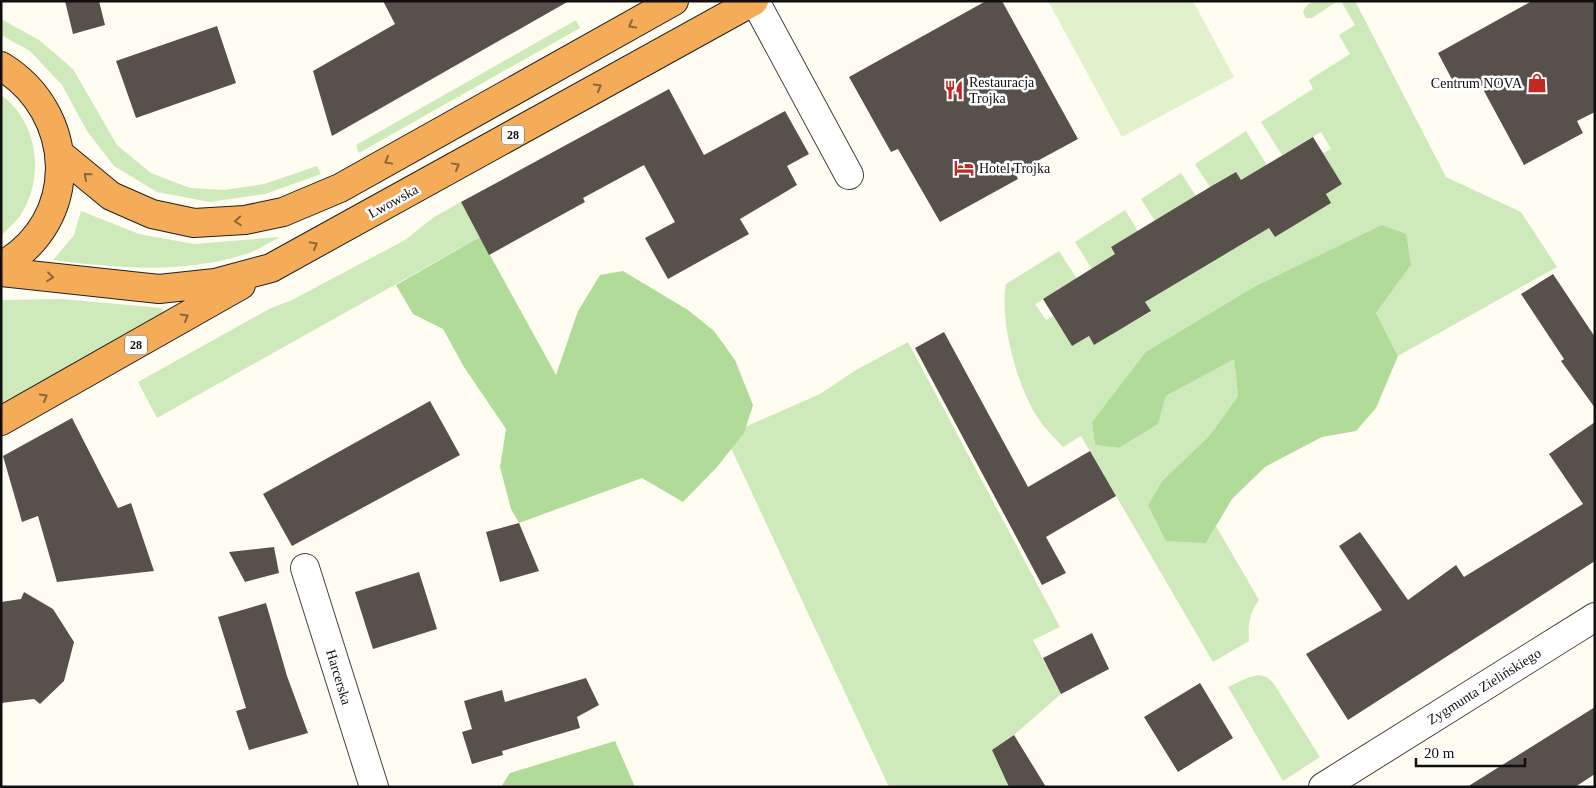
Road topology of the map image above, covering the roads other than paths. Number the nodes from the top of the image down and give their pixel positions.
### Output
1 (674, 1) edge
2 (755, 1) edge
3 (1, 66) edge
4 (60, 154) junction
5 (849, 174) dead end
6 (1, 266) edge
7 (271, 268) junction
8 (1, 272) edge
9 (1, 421) edge
10 (305, 568) dead end
11 (1595, 616) edge
12 (374, 787) edge
13 (1323, 787) edge

1 -> 4 highway
2 - 5 street
7 -> 2 highway, Lwowska / 28
3 - 4 highway
4 - 6 highway
8 -> 7 highway, Lwowska / 28
9 -> 7 highway, 28
10 - 12 street, Harcerska
11 - 13 street, Zygmunta Zielińskiego

